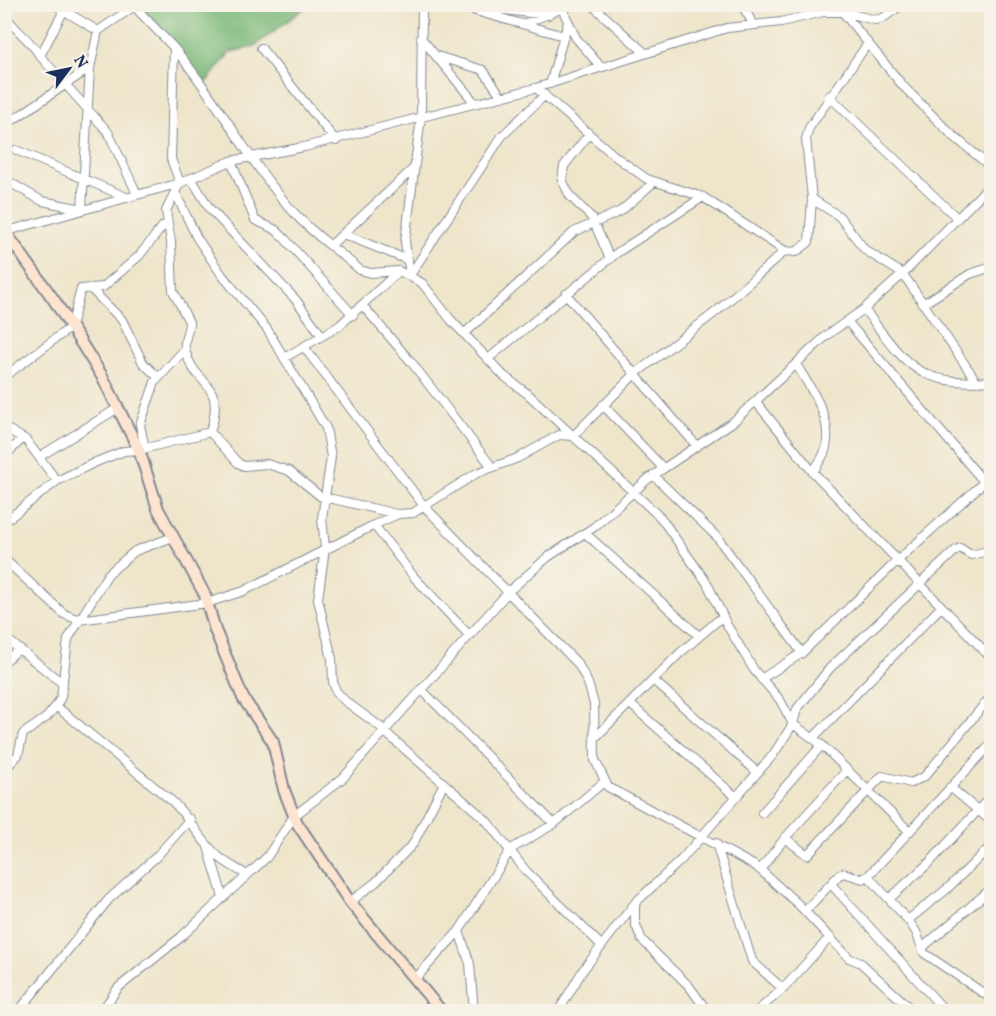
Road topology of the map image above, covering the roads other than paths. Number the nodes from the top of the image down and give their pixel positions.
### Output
1 (53, 4) edge
2 (71, 4) edge
3 (422, 4) edge
4 (451, 4) edge
5 (460, 4) edge
6 (572, 4) edge
7 (591, 4) edge
8 (741, 4) edge
9 (836, 4) edge
10 (903, 4) edge
11 (133, 6) edge
12 (478, 6) edge
13 (561, 7) edge
14 (63, 12) junction
15 (843, 12) junction
16 (4, 14) edge
17 (548, 15) junction
18 (568, 22) junction
19 (523, 24) junction
20 (754, 25) junction
21 (98, 31) junction
22 (564, 36) junction
23 (422, 39) junction
24 (868, 43) junction
25 (174, 48) junction
26 (261, 48) dead end
27 (645, 53) junction
28 (40, 56) junction
29 (436, 56) junction
30 (601, 67) junction
31 (90, 68) junction
32 (66, 84) junction
33 (550, 84) junction
34 (536, 88) junction
35 (545, 95) junction
36 (829, 96) junction
37 (502, 97) junction
38 (475, 103) junction
39 (88, 110) junction
40 (421, 117) junction
41 (4, 126) edge
42 (589, 134) junction
43 (335, 140) junction
44 (16, 150) dead end
45 (252, 156) junction
46 (231, 161) junction
47 (414, 168) junction
48 (992, 168) edge
49 (191, 178) junction
50 (4, 179) edge
51 (84, 180) junction
52 (654, 182) junction
53 (180, 183) junction
54 (992, 183) edge
55 (175, 192) junction
56 (137, 195) junction
57 (126, 197) junction
58 (703, 197) junction
59 (812, 199) junction
60 (82, 209) junction
61 (957, 218) junction
62 (595, 224) junction
63 (163, 226) dead end
64 (5, 231) edge
65 (343, 234) junction
66 (331, 245) junction
67 (785, 251) junction
68 (610, 259) junction
69 (408, 260) junction
70 (992, 267) edge
71 (399, 271) junction
72 (903, 274) junction
73 (410, 275) junction
74 (90, 288) junction
75 (566, 294) junction
76 (923, 304) junction
77 (363, 306) junction
78 (864, 309) junction
79 (353, 315) junction
80 (847, 321) junction
81 (71, 327) junction
82 (464, 334) junction
83 (322, 336) junction
84 (304, 346) junction
85 (185, 349) junction
86 (284, 358) junction
87 (488, 359) junction
88 (796, 364) junction
89 (635, 374) junction
90 (4, 377) edge
91 (158, 377) junction
92 (992, 381) edge
93 (977, 382) junction
94 (756, 402) junction
95 (603, 405) junction
96 (118, 408) junction
97 (4, 427) edge
98 (210, 432) junction
99 (573, 436) junction
100 (23, 438) junction
101 (696, 445) junction
102 (142, 449) junction
103 (4, 457) edge
104 (39, 457) junction
105 (492, 467) junction
106 (663, 468) junction
107 (813, 472) junction
108 (653, 475) junction
109 (992, 475) edge
110 (57, 481) junction
111 (984, 482) junction
112 (634, 491) junction
113 (326, 498) junction
114 (424, 506) junction
115 (398, 514) junction
116 (4, 522) edge
117 (374, 525) junction
118 (585, 533) junction
119 (173, 537) junction
120 (325, 548) junction
121 (992, 550) edge
122 (4, 559) edge
123 (897, 561) junction
124 (918, 583) junction
125 (509, 591) junction
126 (207, 603) junction
127 (941, 607) junction
128 (723, 616) junction
129 (79, 620) junction
130 (469, 635) junction
131 (699, 636) junction
132 (4, 637) edge
133 (18, 650) junction
134 (802, 653) junction
135 (992, 659) edge
136 (4, 662) edge
137 (761, 679) junction
138 (653, 680) junction
139 (62, 683) junction
140 (421, 689) junction
141 (992, 695) edge
142 (630, 704) junction
143 (56, 706) junction
144 (793, 724) junction
145 (386, 731) junction
146 (813, 738) junction
147 (594, 739) junction
148 (992, 743) edge
149 (822, 745) junction
150 (4, 757) edge
151 (12, 763) junction
152 (4, 770) edge
153 (847, 770) junction
154 (757, 772) junction
155 (605, 781) junction
156 (444, 783) junction
157 (950, 787) junction
158 (868, 790) junction
159 (992, 795) edge
160 (736, 797) junction
161 (978, 810) junction
162 (762, 813) dead end
163 (294, 816) junction
164 (190, 819) junction
165 (992, 822) edge
166 (554, 824) junction
167 (909, 831) junction
168 (702, 835) junction
169 (785, 838) junction
170 (716, 843) junction
171 (207, 845) junction
172 (992, 845) edge
173 (511, 849) junction
174 (760, 870) junction
175 (247, 874) junction
176 (868, 876) junction
177 (831, 884) junction
178 (992, 888) edge
179 (223, 897) junction
180 (889, 899) junction
181 (350, 902) junction
182 (635, 903) junction
183 (805, 911) junction
184 (908, 920) junction
185 (459, 931) junction
186 (830, 937) junction
187 (602, 946) junction
188 (922, 948) junction
189 (415, 979) junction
190 (783, 989) junction
191 (992, 999) edge
192 (18, 1011) edge
193 (100, 1011) edge
194 (442, 1011) edge
195 (474, 1011) edge
196 (558, 1011) edge
197 (708, 1011) edge
198 (756, 1011) edge
199 (914, 1011) edge
200 (946, 1011) edge

1 - 14 street
2 - 14 street
3 - 23 street
4 - 19 street
5 - 12 street
6 - 13 street
7 - 27 street
8 - 20 street
9 - 15 street
10 - 15 street
11 - 21 street
11 - 25 street
12 - 17 street
13 - 17 street
13 - 18 street
14 - 21 street
14 - 28 street
15 - 20 street
15 - 24 street
16 - 28 street
17 - 19 street
18 - 22 street
18 - 30 street
19 - 22 street
20 - 27 street
21 - 31 street
22 - 33 street
23 - 29 street
23 - 40 street
24 - 36 street
24 - 48 street
25 - 45 street
25 - 53 street
26 - 43 street
27 - 30 street
28 - 32 street
29 - 37 street
29 - 38 street
30 - 33 street
31 - 32 street
31 - 39 street
32 - 39 street
32 - 41 street
33 - 34 street
34 - 35 street
34 - 37 street
35 - 42 street
35 - 73 street
36 - 59 street
36 - 61 street
37 - 38 street
38 - 40 street
39 - 51 street
39 - 56 street
40 - 43 street
40 - 47 street
42 - 52 street
42 - 62 street
43 - 45 street
44 - 51 street
45 - 46 street
45 - 66 street
46 - 49 street
46 - 79 street
47 - 65 street
47 - 69 street
49 - 53 street
49 - 83 street
50 - 60 street
51 - 57 street
51 - 60 street
52 - 58 street
52 - 62 street
53 - 55 street
53 - 56 street
54 - 61 street
55 - 85 street
55 - 86 street
56 - 57 street
57 - 60 street
58 - 67 street
58 - 68 street
59 - 67 street
59 - 72 street
60 - 64 street
61 - 72 street
62 - 68 street
62 - 82 street
63 - 74 street
64 - 81 street
65 - 66 street
65 - 69 street
66 - 71 street
67 - 89 street
68 - 75 street
69 - 73 street
70 - 76 street
71 - 73 street
71 - 77 street
72 - 76 street
72 - 78 street
73 - 82 street
74 - 81 street
74 - 91 street
75 - 87 street
75 - 89 street
76 - 93 street
77 - 79 street
77 - 105 street
78 - 80 street
78 - 93 street
79 - 83 street
80 - 88 street
80 - 111 street
81 - 90 street
81 - 96 street
82 - 87 street
83 - 84 street
84 - 86 street
84 - 114 street
85 - 91 street
85 - 98 street
86 - 113 street
87 - 99 street
88 - 94 street
88 - 107 street
89 - 95 street
89 - 101 street
91 - 102 street
92 - 93 street
94 - 101 street
94 - 107 street
95 - 99 street
95 - 106 street
96 - 102 street
96 - 104 street
97 - 100 street
98 - 102 street
98 - 113 street
99 - 105 street
99 - 112 street
100 - 103 street
100 - 104 street
101 - 106 street
102 - 110 street
102 - 119 street
104 - 110 street
105 - 114 street
106 - 108 street
107 - 123 street
108 - 112 street
108 - 134 street
109 - 111 street
110 - 116 street
111 - 123 street
112 - 118 street
112 - 128 street
113 - 115 street
113 - 120 street
114 - 115 street
114 - 125 street
115 - 117 street
117 - 120 street
117 - 130 street
118 - 125 street
118 - 131 street
119 - 126 street
119 - 129 street
120 - 126 street
120 - 145 street
121 - 124 street
122 - 129 street
123 - 124 street
123 - 134 street
124 - 127 street
124 - 144 street
125 - 130 street
125 - 147 street
126 - 129 street
126 - 163 street
127 - 135 street
127 - 146 street
128 - 131 street
128 - 137 street
129 - 139 street
130 - 140 street
131 - 138 street
132 - 133 street
133 - 136 street
133 - 139 street
134 - 137 street
137 - 144 street
138 - 142 street
138 - 154 street
139 - 143 street
140 - 145 street
140 - 166 street
141 - 158 street
142 - 147 street
142 - 160 street
143 - 151 street
143 - 164 street
144 - 146 street
144 - 154 street
145 - 156 street
145 - 163 street
146 - 149 street
147 - 155 street
148 - 157 street
149 - 153 street
149 - 162 street
150 - 151 street
151 - 152 street
153 - 158 street
153 - 169 street
154 - 160 street
155 - 166 street
155 - 168 street
156 - 173 street
156 - 181 street
157 - 161 street
157 - 167 street
158 - 167 street
158 - 169 street
159 - 161 street
160 - 168 street
161 - 165 street
161 - 180 street
163 - 175 street
163 - 181 street
164 - 171 street
164 - 192 street
166 - 173 street
167 - 176 street
168 - 170 street
168 - 182 street
169 - 174 street
170 - 174 street
170 - 190 street
171 - 175 street
171 - 179 street
172 - 184 street
173 - 185 street
173 - 187 street
174 - 183 street
175 - 179 street
176 - 177 street
176 - 180 street
177 - 183 street
177 - 200 street
178 - 188 street
179 - 193 street
180 - 184 street
181 - 189 street
182 - 187 street
182 - 197 street
183 - 186 street
184 - 188 street
185 - 189 street
185 - 195 street
186 - 190 street
186 - 199 street
187 - 196 street
188 - 191 street
189 - 194 street
190 - 198 street

